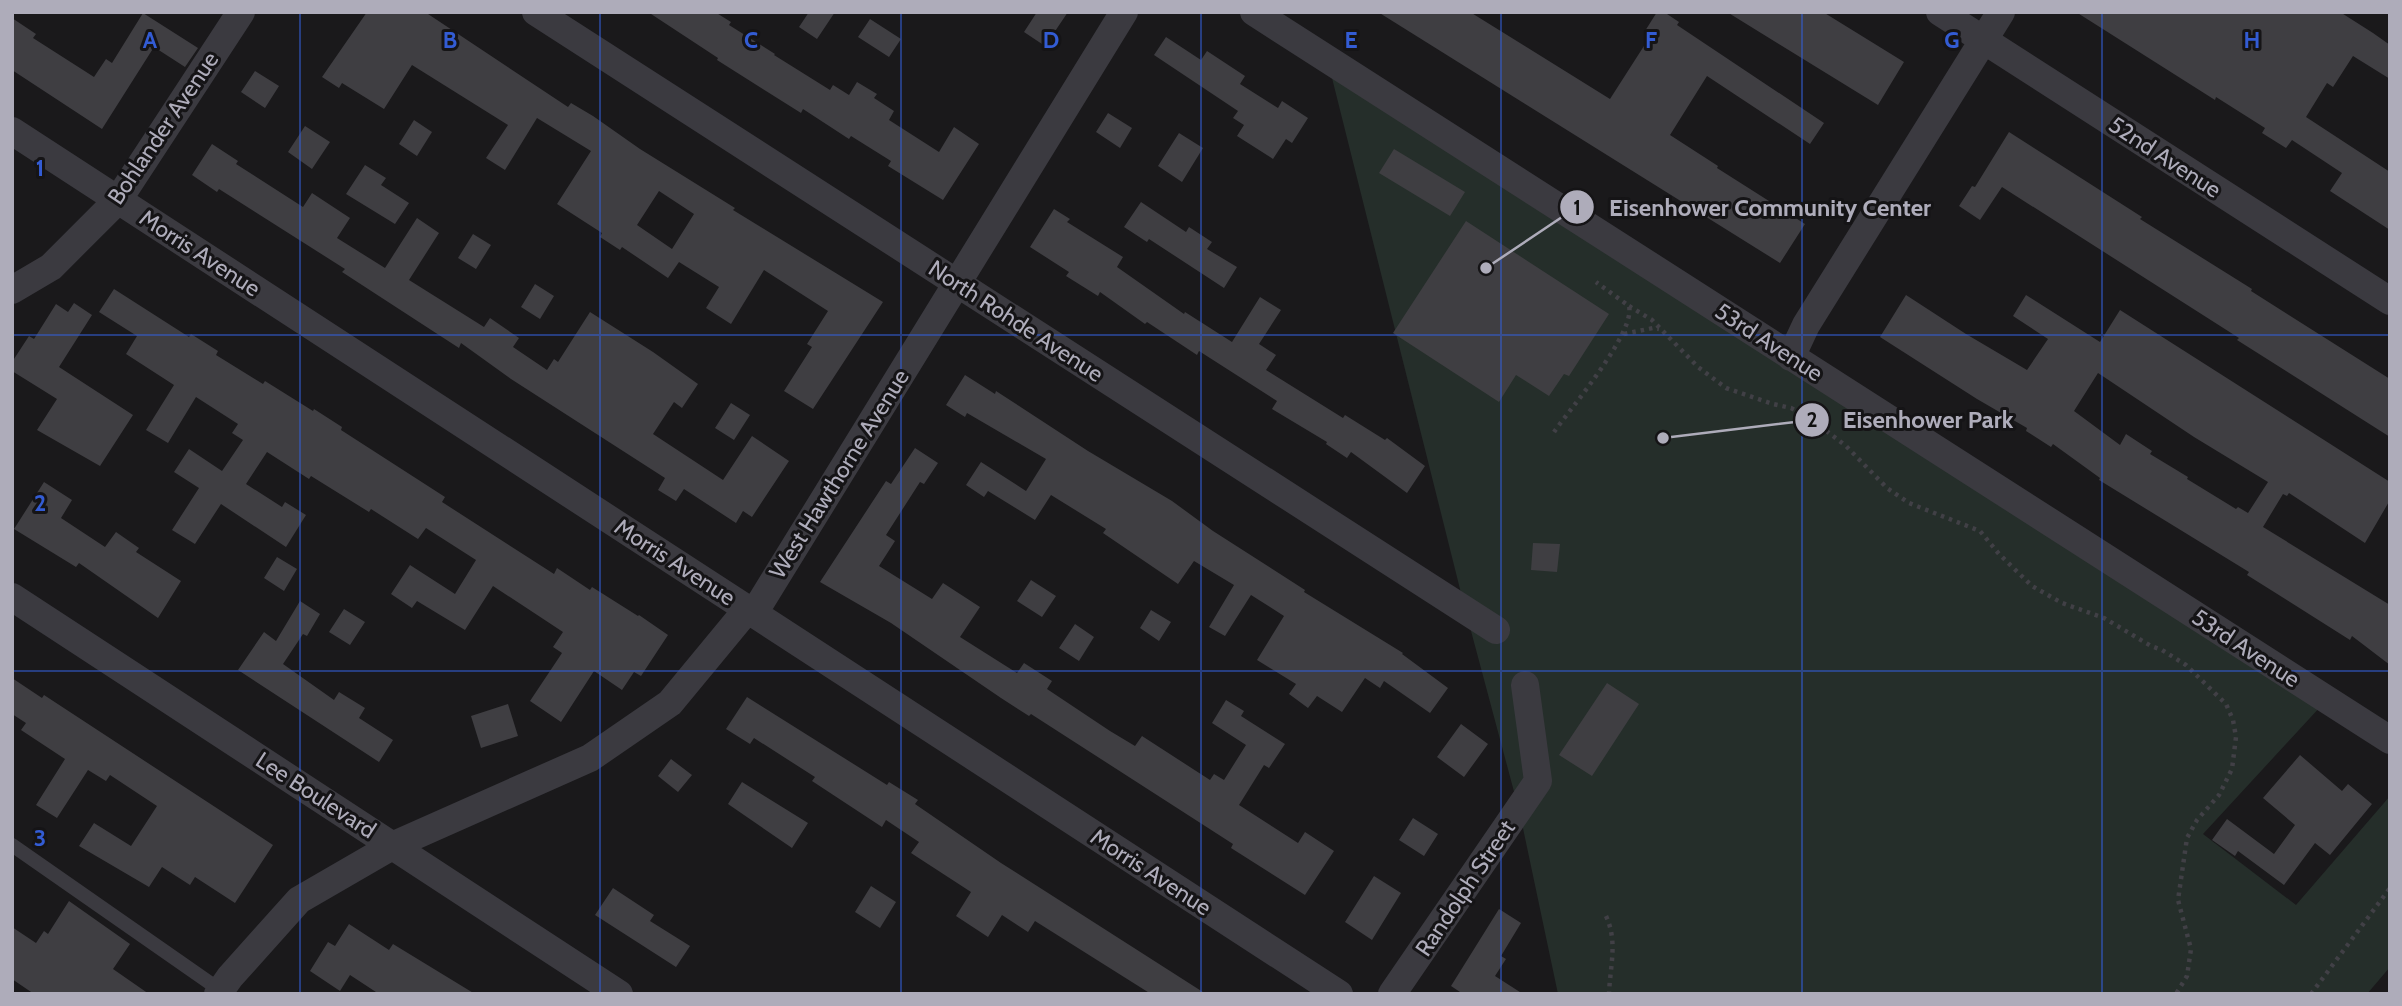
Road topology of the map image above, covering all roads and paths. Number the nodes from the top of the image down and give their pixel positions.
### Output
1 (241, 12) edge
2 (536, 12) edge
3 (1124, 12) edge
4 (1254, 12) edge
5 (1940, 12) edge
6 (2001, 12) edge
7 (1983, 40) junction
8 (12, 131) edge
9 (118, 200) junction
10 (1596, 282) dead end
11 (957, 283) junction
12 (12, 289) edge
13 (2390, 301) edge
14 (1629, 306) junction
15 (1659, 330) junction
16 (1623, 334) junction
17 (1791, 356) junction
18 (1554, 432) dead end
19 (12, 597) edge
20 (754, 613) junction
21 (1496, 630) dead end
22 (1525, 685) dead end
23 (2390, 740) edge
24 (12, 845) edge
25 (394, 845) junction
26 (2390, 888) edge
27 (1606, 916) dead end
28 (219, 992) edge
29 (619, 994) edge
30 (1339, 994) edge
31 (1392, 994) edge
32 (1609, 994) edge
33 (2176, 994) edge
34 (2311, 994) edge

1 - 9 street, Bohlander Avenue
2 - 11 street, North Rohde Avenue
3 - 11 street, West Hawthorne Avenue
4 - 17 street, 53rd Avenue
5 - 7 street, 52nd Avenue
6 - 7 street
7 - 13 street, 52nd Avenue
7 - 17 street
8 - 9 street, Morris Avenue
9 - 12 street, Bohlander Avenue
9 - 20 street, Morris Avenue
10 - 14 path
11 - 20 street, West Hawthorne Avenue
11 - 21 street, North Rohde Avenue
14 - 15 path
14 - 16 path
15 - 16 path
15 - 33 path
16 - 18 path
17 - 23 street, 53rd Avenue
19 - 25 street, Lee Boulevard
20 - 25 street, West Hawthorne Avenue
20 - 30 street, Morris Avenue
22 - 31 street, Randolph Street
24 - 28 lane
25 - 28 street, West Hawthorne Avenue
25 - 29 street, Lee Boulevard
26 - 34 path
27 - 32 path

